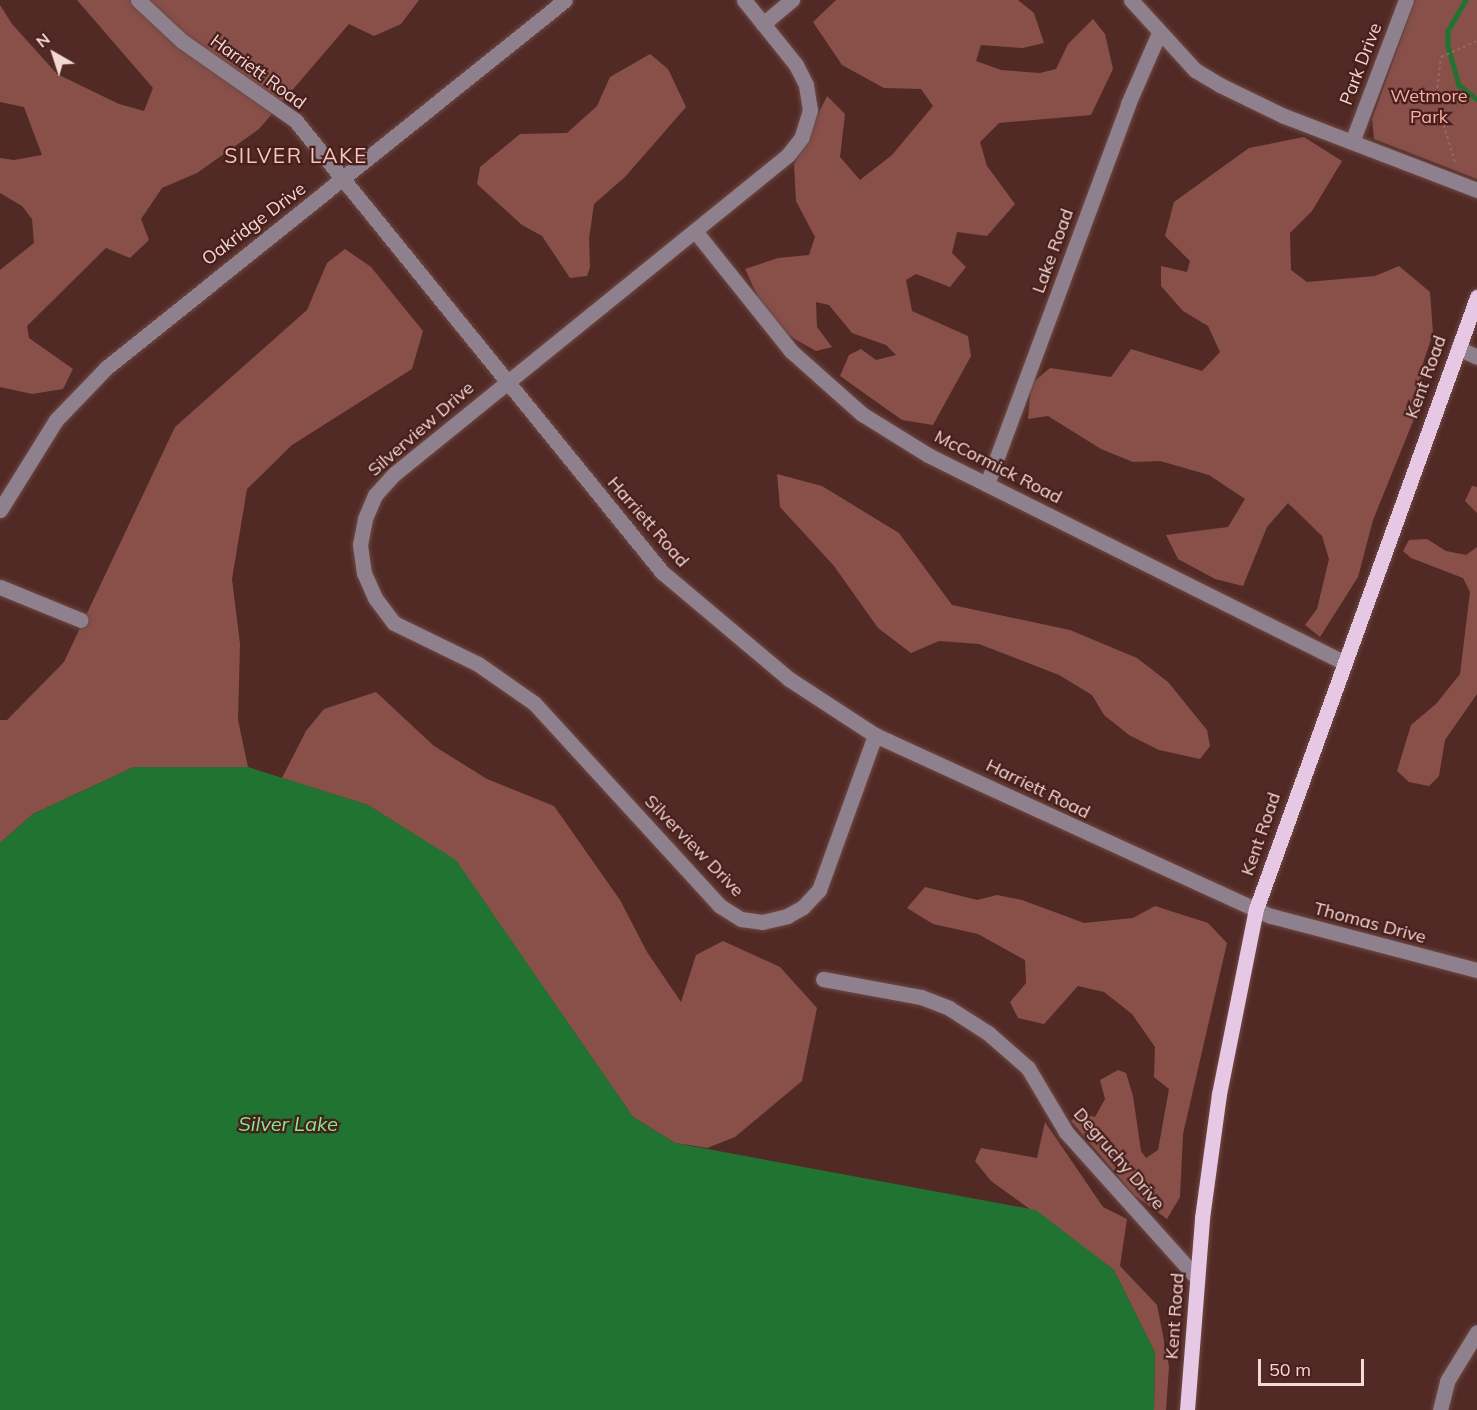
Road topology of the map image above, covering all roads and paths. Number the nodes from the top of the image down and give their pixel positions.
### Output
1 (138, 0) edge
2 (565, 0) edge
3 (744, 0) edge
4 (792, 0) edge
5 (1131, 0) edge
6 (1406, 0) edge
7 (763, 24) junction
8 (1159, 33) junction
9 (1477, 41) edge
10 (1352, 142) junction
11 (1455, 162) dead end
12 (343, 180) junction
13 (1477, 190) edge
14 (694, 231) junction
15 (1477, 297) edge
16 (1471, 332) edge
17 (1458, 348) junction
18 (1477, 357) edge
19 (506, 382) junction
20 (987, 484) junction
21 (0, 510) edge
22 (0, 587) edge
23 (81, 620) dead end
24 (1342, 661) junction
25 (875, 735) junction
26 (1256, 909) junction
27 (1477, 970) edge
28 (823, 979) dead end
29 (1197, 1278) junction
30 (1477, 1332) edge
31 (1187, 1410) edge
32 (1440, 1410) edge

1 - 12 street, Harriett Road
2 - 12 street, Oakridge Drive
3 - 7 street
4 - 7 street
5 - 8 street
6 - 10 street, Park Drive
7 - 14 street, Silverview Drive
8 - 10 street
8 - 20 street, Lake Road
9 - 11 path
10 - 13 street
12 - 19 street, Harriett Road
12 - 21 street, Oakridge Drive
14 - 19 street, Silverview Drive
14 - 20 street, McCormick Road
15 - 16 main road, Kent Road
16 - 17 main road, Kent Road
17 - 18 street
17 - 24 main road, Kent Road
19 - 25 street, Harriett Road
19 - 25 street, Silverview Drive
20 - 24 street, McCormick Road
22 - 23 street
24 - 26 main road, Kent Road
25 - 26 street, Harriett Road
26 - 27 street, Thomas Drive
26 - 29 main road, Kent Road
28 - 29 street, Degruchy Drive
29 - 31 main road, Kent Road
30 - 32 street

